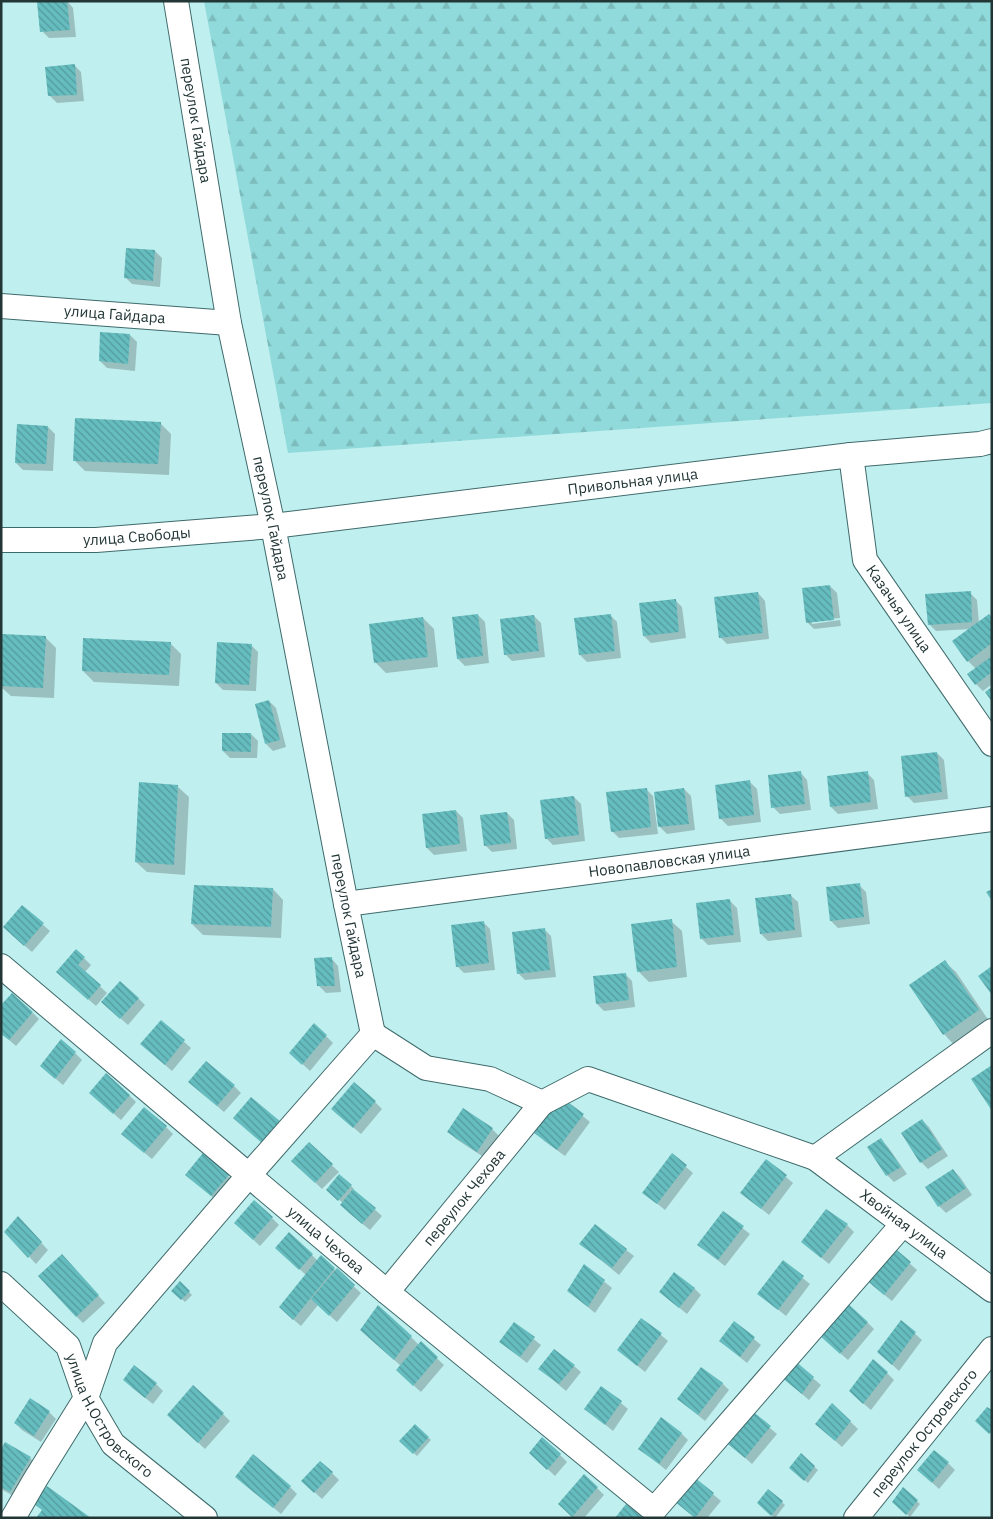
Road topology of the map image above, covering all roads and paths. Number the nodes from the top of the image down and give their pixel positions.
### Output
1 (176, 1) edge
2 (1, 306) edge
3 (229, 323) junction
4 (992, 441) edge
5 (851, 456) junction
6 (273, 526) junction
7 (1, 540) edge
8 (992, 744) edge
9 (992, 819) edge
10 (346, 904) junction
11 (1, 966) edge
12 (992, 1031) edge
13 (373, 1034) junction
14 (542, 1103) junction
15 (815, 1158) junction
16 (249, 1175) junction
17 (903, 1224) junction
18 (1, 1284) edge
19 (992, 1290) edge
20 (387, 1292) junction
21 (992, 1349) edge
22 (86, 1398) junction
23 (13, 1518) edge
24 (205, 1518) edge
25 (856, 1518) edge

1 - 3 street, переулок Гайдара
2 - 3 street, улица Гайдара
3 - 6 street, переулок Гайдара
4 - 5 street, Привольная улица
5 - 6 street, Привольная улица
5 - 8 street, Казачья улица
6 - 7 street, улица Свободы
6 - 10 street, переулок Гайдара
9 - 10 street, Новопавловская улица
10 - 13 street, переулок Гайдара
11 - 16 street, улица Чехова
12 - 15 street
13 - 14 street
13 - 16 street
14 - 15 street, Хвойная улица
14 - 20 street, переулок Чехова
15 - 17 street, Хвойная улица
16 - 20 street, улица Чехова
16 - 22 street
17 - 19 street, Хвойная улица
17 - 20 street, улица Чехова
18 - 22 street, улица Н.Островского
21 - 25 street, переулок Островского
22 - 23 street
22 - 24 street, улица Н.Островского

